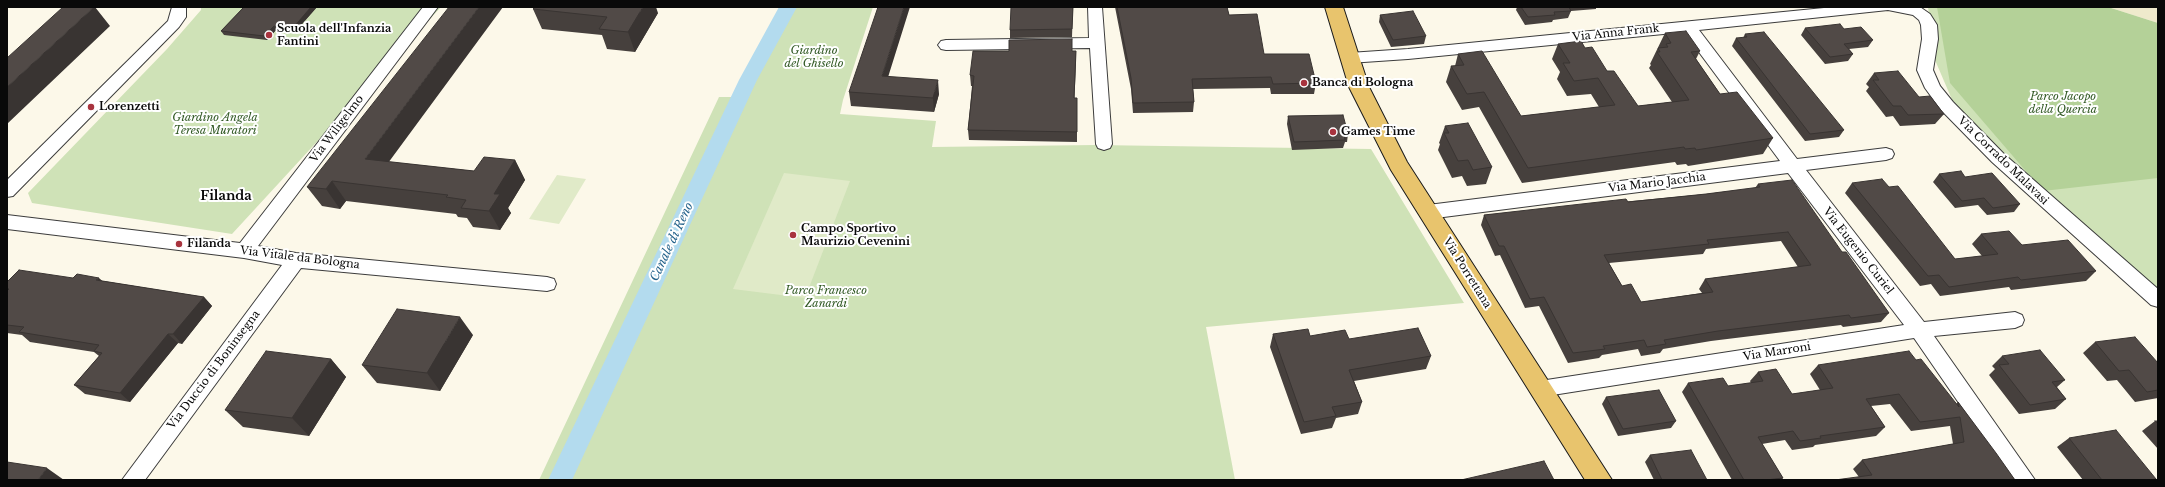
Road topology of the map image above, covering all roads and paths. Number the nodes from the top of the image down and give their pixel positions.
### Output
1 (179, 7) edge
2 (431, 7) edge
3 (1095, 7) edge
4 (1334, 7) edge
5 (1883, 7) edge
6 (1894, 7) edge
7 (1688, 26) junction
8 (1096, 43) junction
9 (946, 45) dead end
10 (1349, 58) junction
11 (1104, 144) dead end
12 (1886, 154) dead end
13 (1792, 165) junction
14 (7, 191) edge
15 (1428, 212) junction
16 (7, 222) edge
17 (244, 251) junction
18 (296, 260) junction
19 (547, 284) dead end
20 (2158, 300) edge
21 (2015, 320) dead end
22 (1919, 330) junction
23 (1540, 388) junction
24 (133, 480) edge
25 (1599, 480) edge
26 (2024, 480) edge

1 - 14 street
2 - 17 street, Via Wiligelmo
3 - 8 street
4 - 10 main road, Via Porrettana
5 - 7 street, Via Anna Frank
6 - 20 street, Via Corrado Malavasi
7 - 10 street, Via Anna Frank
7 - 13 street, Via Eugenio Curiel
8 - 9 street
8 - 11 street
10 - 15 main road, Via Porrettana
12 - 13 street, Via Mario Jacchia
13 - 15 street, Via Mario Jacchia
13 - 22 street, Via Eugenio Curiel
15 - 23 main road, Via Porrettana
16 - 17 street, Via Vitale da Bologna
17 - 18 street, Via Vitale da Bologna
18 - 19 street, Via Vitale da Bologna
18 - 24 street, Via Duccio di Boninsegna
21 - 22 street, Via Marroni
22 - 23 street, Via Marroni
22 - 26 street, Via Eugenio Curiel
23 - 25 main road, Via Porrettana

